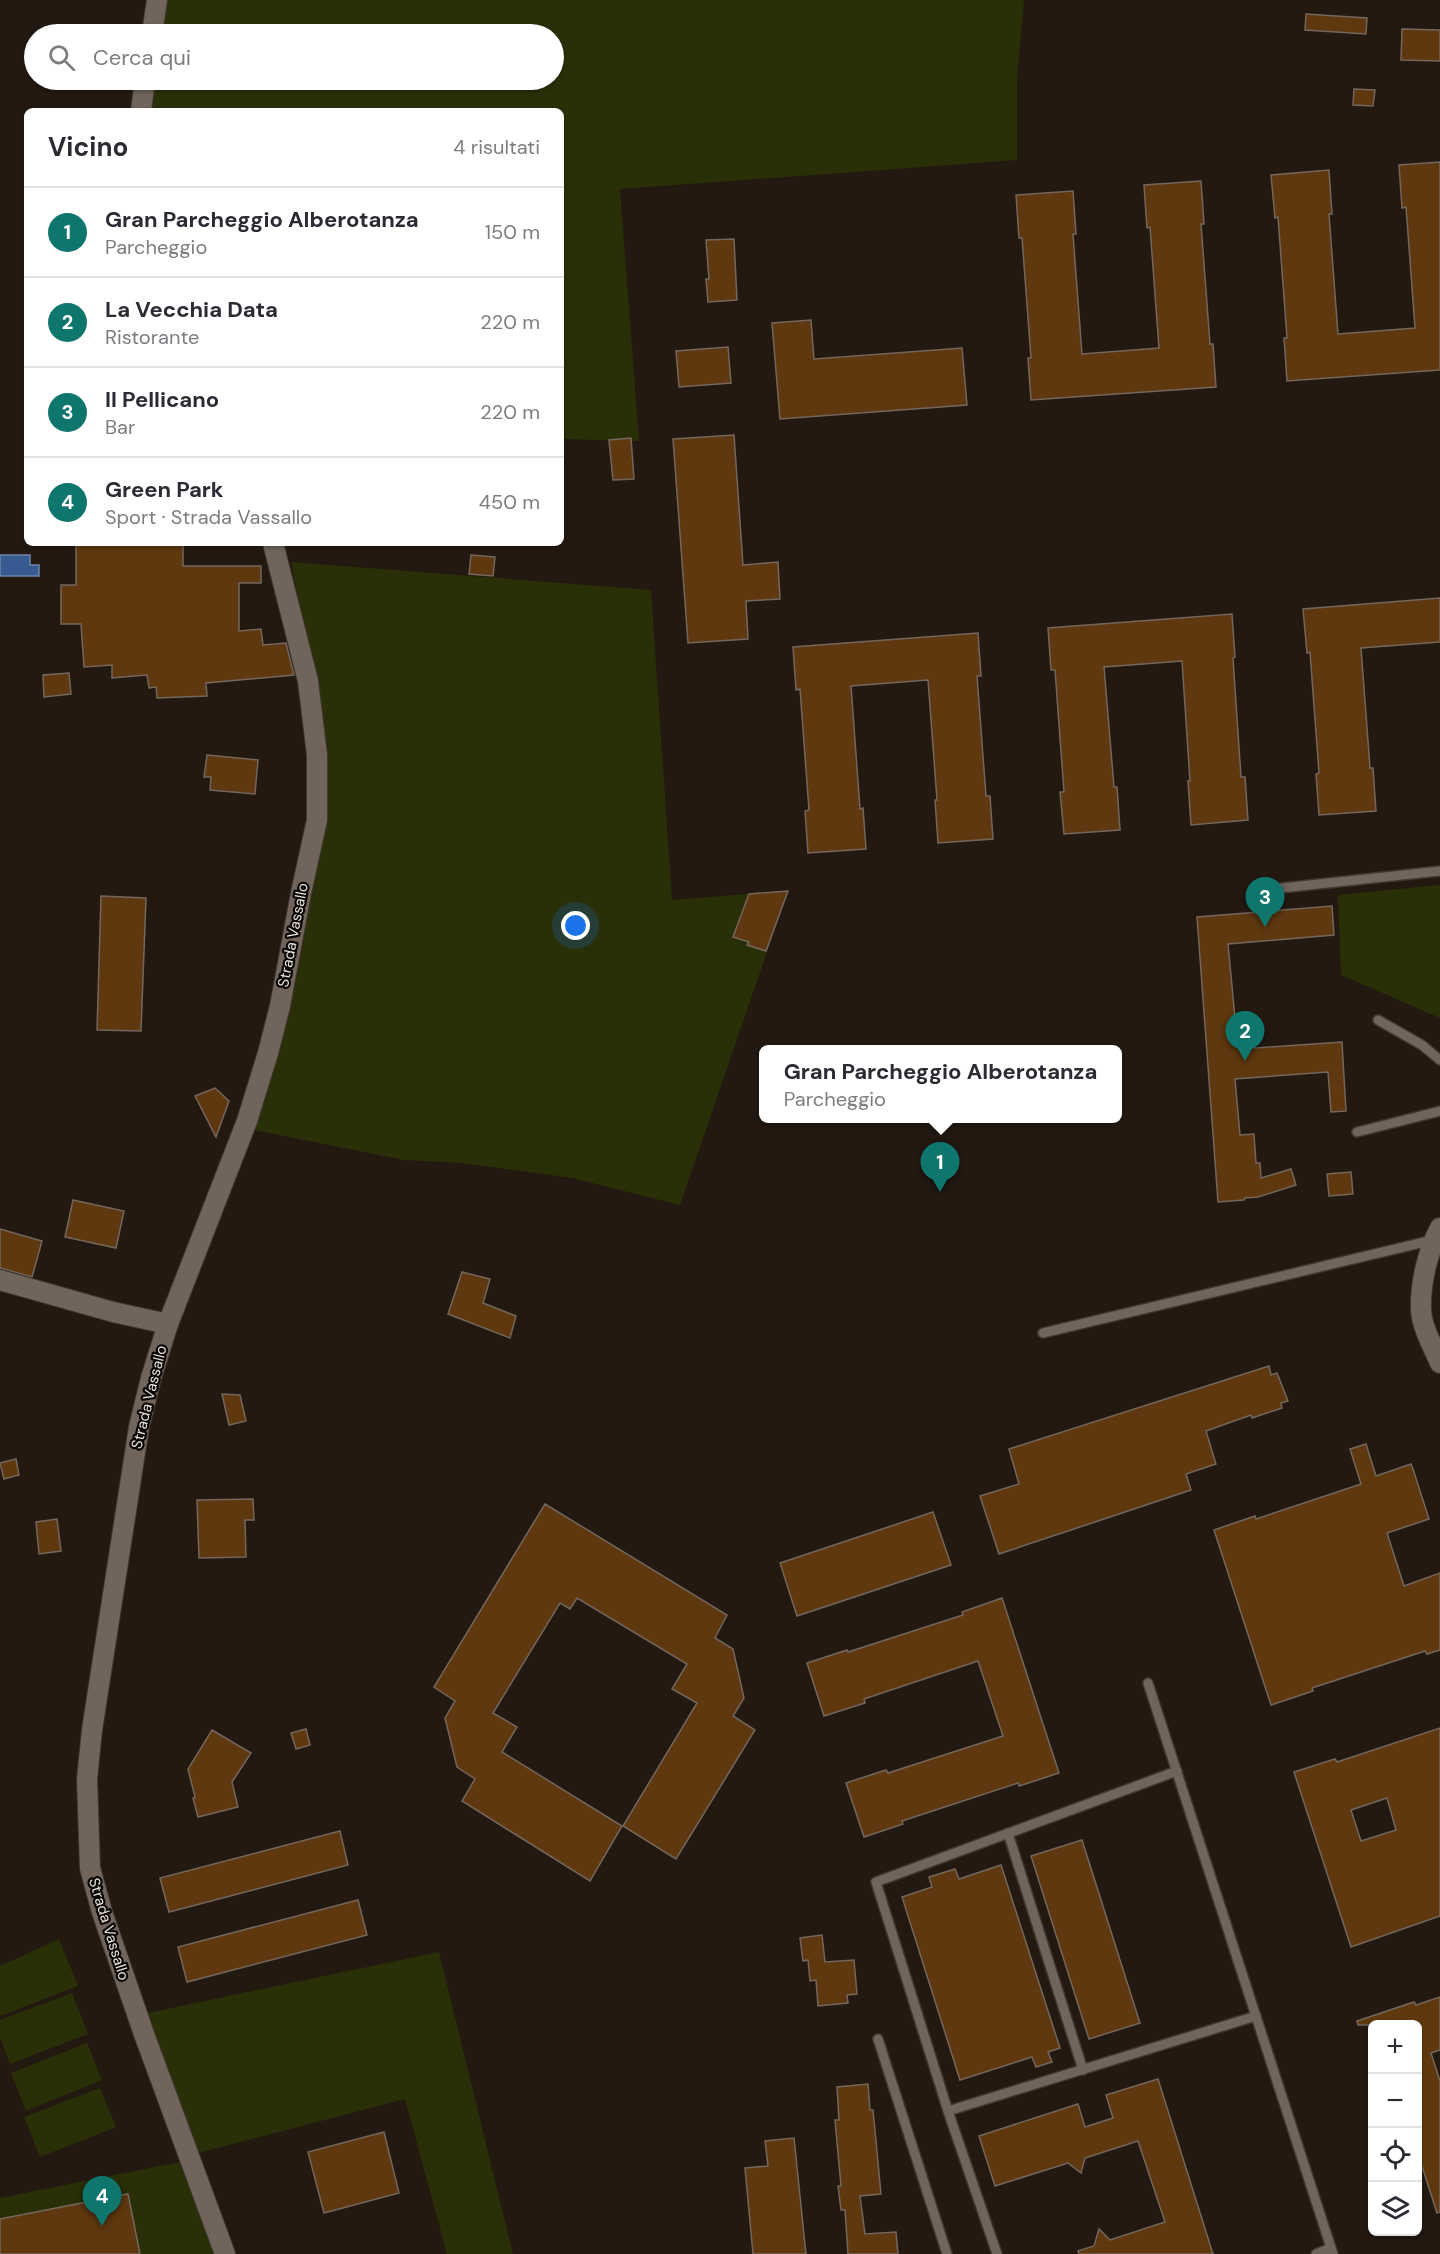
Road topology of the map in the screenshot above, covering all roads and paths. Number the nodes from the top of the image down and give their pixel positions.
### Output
1 (157, 0) edge
2 (153, 24) edge
3 (144, 90) edge
4 (141, 108) edge
5 (274, 546) edge
6 (1440, 871) edge
7 (1272, 889) dead end
8 (1378, 1020) dead end
9 (1440, 1060) edge
10 (1440, 1111) edge
11 (1357, 1132) dead end
12 (1437, 1234) edge
13 (0, 1280) edge
14 (168, 1324) junction
15 (1043, 1333) dead end
16 (1440, 1363) edge
17 (1148, 1683) dead end
18 (1177, 1771) junction
19 (1008, 1833) junction
20 (1256, 2016) junction
21 (878, 2039) dead end
22 (1083, 2070) junction
23 (948, 2111) junction
24 (1332, 2251) edge
25 (225, 2254) edge
26 (947, 2254) edge
27 (997, 2254) edge
28 (1316, 2254) edge

1 - 2 street
3 - 4 street
5 - 14 street, Strada Vassallo
6 - 7 lane
8 - 9 lane
10 - 11 lane
12 - 15 lane
12 - 16 street
13 - 14 street
14 - 25 street, Strada Vassallo
17 - 18 lane
18 - 19 lane
18 - 20 lane
19 - 22 lane
19 - 23 lane
20 - 22 lane
20 - 24 lane
21 - 26 lane
22 - 23 lane
23 - 27 lane
24 - 28 lane

